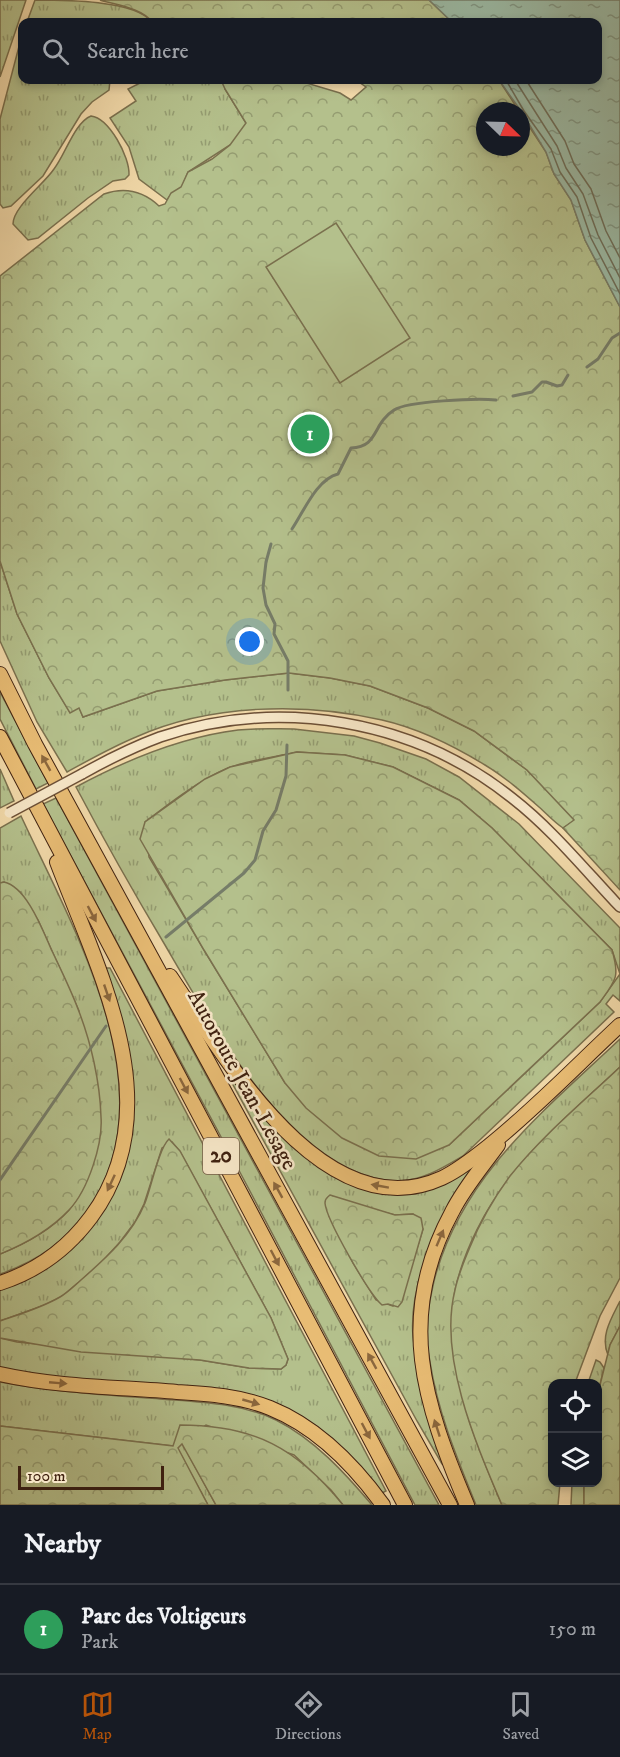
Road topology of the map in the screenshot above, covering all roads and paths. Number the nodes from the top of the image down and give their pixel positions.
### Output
1 (0, 674) edge
2 (0, 737) edge
3 (36, 806) junction
4 (4, 815) edge
5 (124, 907) junction
6 (620, 907) edge
7 (620, 1025) edge
8 (512, 1127) junction
9 (0, 1283) edge
10 (0, 1374) edge
11 (383, 1505) edge
12 (405, 1505) edge
13 (450, 1505) edge
14 (467, 1505) edge

5 -> 1 highway, Autoroute Jean-Lesage / 20
2 - 3 highway, 20
3 -> 9 highway
3 -> 12 highway, 20
4 - 6 street, bridge
8 -> 5 highway
13 -> 5 highway, Autoroute Jean-Lesage / 20
7 - 8 highway
14 -> 8 highway
10 -> 11 highway

